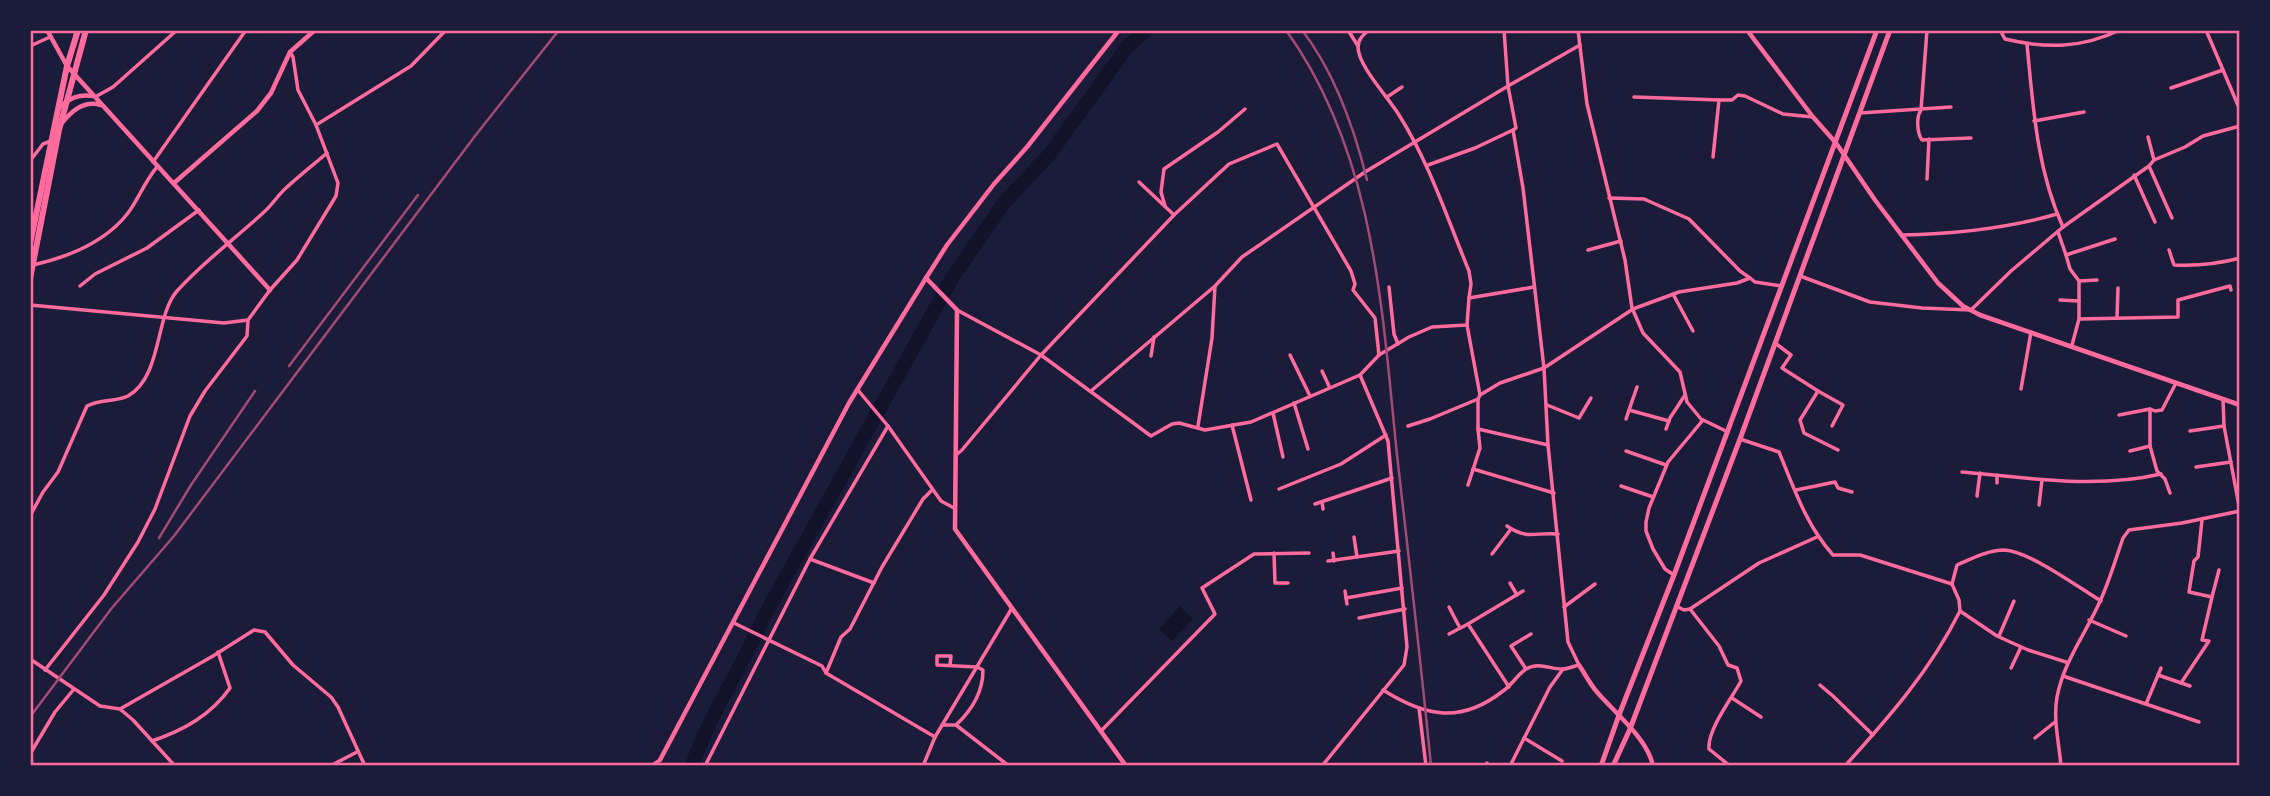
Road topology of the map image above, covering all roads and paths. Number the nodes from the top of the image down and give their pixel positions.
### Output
1 (47, 30) edge
2 (78, 30) edge
3 (86, 30) edge
4 (177, 30) edge
5 (246, 30) edge
6 (315, 30) edge
7 (446, 30) edge
8 (1119, 30) edge
9 (1349, 30) edge
10 (1369, 30) edge
11 (1504, 30) edge
12 (1578, 30) edge
13 (1747, 30) edge
14 (1877, 30) edge
15 (1890, 30) edge
16 (1927, 30) edge
17 (2000, 30) edge
18 (2120, 30) edge
19 (2206, 30) edge
20 (50, 37) junction
21 (2027, 44) junction
22 (1580, 45) junction
23 (30, 46) edge
24 (1358, 46) junction
25 (290, 52) junction
26 (67, 66) junction
27 (2223, 70) junction
28 (73, 72) junction
29 (1508, 86) junction
30 (1402, 87) dead end
31 (2171, 88) dead end
32 (95, 97) junction
33 (1387, 97) junction
34 (1634, 97) dead end
35 (1719, 100) junction
36 (66, 101) junction
37 (102, 106) junction
38 (1951, 107) dead end
39 (1245, 109) dead end
40 (57, 110) junction
41 (1920, 110) junction
42 (2240, 110) edge
43 (2084, 112) dead end
44 (1860, 113) junction
45 (1814, 117) junction
46 (2034, 121) junction
47 (60, 125) junction
48 (316, 125) junction
49 (2240, 126) edge
50 (1513, 130) junction
51 (2148, 137) dead end
52 (1971, 138) dead end
53 (1929, 139) junction
54 (51, 141) junction
55 (1415, 142) junction
56 (1836, 143) junction
57 (327, 153) junction
58 (1713, 157) dead end
59 (1844, 157) junction
60 (2154, 160) junction
61 (30, 161) edge
62 (155, 164) junction
63 (1428, 165) junction
64 (2148, 166) junction
65 (2134, 175) junction
66 (1927, 179) dead end
67 (1139, 182) dead end
68 (174, 183) junction
69 (1609, 198) junction
70 (1165, 206) junction
71 (1314, 206) junction
72 (199, 210) junction
73 (2057, 214) junction
74 (1174, 215) junction
75 (2172, 218) dead end
76 (2155, 222) dead end
77 (2063, 228) junction
78 (2059, 232) junction
79 (1902, 235) junction
80 (2115, 239) dead end
81 (1620, 241) junction
82 (227, 242) junction
83 (30, 244) edge
84 (1588, 250) dead end
85 (2169, 250) dead end
86 (2066, 255) junction
87 (2240, 258) edge
88 (31, 265) edge
89 (1800, 276) junction
90 (926, 278) junction
91 (1750, 278) junction
92 (30, 279) edge
93 (2096, 280) dead end
94 (2079, 281) junction
95 (80, 286) dead end
96 (1215, 286) junction
97 (1782, 286) junction
98 (1389, 287) dead end
99 (1534, 287) junction
100 (2118, 288) dead end
101 (270, 290) junction
102 (2231, 290) dead end
103 (1673, 294) junction
104 (1469, 298) junction
105 (2060, 300) dead end
106 (2079, 301) junction
107 (30, 305) edge
108 (1633, 309) junction
109 (957, 310) junction
110 (1971, 310) junction
111 (2117, 317) junction
112 (165, 319) junction
113 (248, 320) junction
114 (2079, 320) junction
115 (1467, 325) junction
116 (1693, 331) dead end
117 (2031, 332) junction
118 (1154, 337) junction
119 (1774, 343) junction
120 (1398, 344) junction
121 (2072, 345) junction
122 (1041, 355) junction
123 (1290, 355) dead end
124 (1379, 355) junction
125 (1151, 356) dead end
126 (1544, 368) junction
127 (1322, 371) dead end
128 (1360, 374) junction
129 (2176, 383) junction
130 (1329, 386) junction
131 (1637, 387) dead end
132 (857, 389) junction
133 (2021, 389) dead end
134 (1091, 391) junction
135 (1818, 391) junction
136 (1685, 395) junction
137 (1310, 396) junction
138 (1479, 397) junction
139 (1591, 398) dead end
140 (2223, 399) junction
141 (1294, 403) junction
142 (1547, 405) junction
143 (2240, 405) edge
144 (2150, 409) junction
145 (1629, 410) junction
146 (1273, 413) junction
147 (2119, 415) dead end
148 (1626, 419) dead end
149 (1703, 420) junction
150 (1669, 421) junction
151 (1232, 425) junction
152 (888, 426) junction
153 (1408, 426) dead end
154 (1832, 426) dead end
155 (2224, 426) junction
156 (1198, 427) junction
157 (1478, 429) junction
158 (1666, 429) dead end
159 (2190, 431) dead end
160 (1728, 432) junction
161 (1386, 435) junction
162 (1740, 439) junction
163 (1548, 445) junction
164 (2150, 446) junction
165 (1832, 447) junction
166 (1308, 449) dead end
167 (1838, 450) dead end
168 (1626, 451) dead end
169 (2130, 451) dead end
170 (1828, 454) dead end
171 (955, 456) junction
172 (1283, 457) dead end
173 (2231, 461) junction
174 (1666, 466) junction
175 (2196, 467) dead end
176 (1473, 469) junction
177 (1962, 472) dead end
178 (1980, 473) junction
179 (2161, 474) junction
180 (1997, 475) junction
181 (1392, 478) junction
182 (2042, 480) junction
183 (1997, 483) dead end
184 (1468, 485) dead end
185 (1621, 486) dead end
186 (1279, 489) dead end
187 (932, 490) junction
188 (1796, 490) junction
189 (1852, 492) dead end
190 (1554, 493) junction
191 (2170, 493) dead end
192 (1977, 496) dead end
193 (1653, 497) junction
194 (1251, 500) dead end
195 (1322, 502) junction
196 (1315, 504) dead end
197 (2039, 505) dead end
198 (954, 508) junction
199 (1323, 509) dead end
200 (2240, 511) edge
201 (30, 516) edge
202 (2202, 520) junction
203 (1558, 534) junction
204 (1354, 537) dead end
205 (1817, 537) junction
206 (1399, 551) junction
207 (1309, 552) dead end
208 (1274, 553) junction
209 (1333, 553) dead end
210 (1492, 554) dead end
211 (1357, 557) junction
212 (810, 559) junction
213 (1334, 561) junction
214 (1328, 562) dead end
215 (2219, 570) dead end
216 (1674, 575) junction
217 (874, 583) junction
218 (1288, 583) dead end
219 (1510, 583) dead end
220 (1595, 584) dead end
221 (1952, 584) junction
222 (1376, 587) dead end
223 (1402, 588) junction
224 (1345, 591) dead end
225 (1523, 591) dead end
226 (1376, 593) junction
227 (1517, 595) junction
228 (2212, 597) junction
229 (1346, 598) junction
230 (2014, 601) dead end
231 (2101, 601) junction
232 (1347, 604) dead end
233 (1676, 606) junction
234 (1449, 607) dead end
235 (1564, 607) junction
236 (1012, 608) junction
237 (1405, 609) junction
238 (1690, 609) junction
239 (1960, 611) junction
240 (1359, 618) dead end
241 (2090, 620) junction
242 (734, 623) junction
243 (1468, 624) junction
244 (1460, 628) junction
245 (1449, 634) dead end
246 (1531, 634) dead end
247 (1999, 636) junction
248 (2126, 636) dead end
249 (769, 641) junction
250 (2021, 647) junction
251 (218, 652) junction
252 (30, 659) edge
253 (2067, 662) junction
254 (950, 665) junction
255 (1579, 665) junction
256 (977, 667) junction
257 (2011, 668) dead end
258 (2161, 668) dead end
259 (1526, 669) junction
260 (1563, 669) junction
261 (45, 670) junction
262 (826, 673) junction
263 (2158, 675) junction
264 (2063, 676) junction
265 (2181, 683) junction
266 (1819, 685) dead end
267 (2190, 686) dead end
268 (1508, 687) junction
269 (74, 689) junction
270 (1383, 691) junction
271 (1732, 698) junction
272 (2146, 704) junction
273 (1419, 708) junction
274 (120, 709) junction
275 (1619, 715) junction
276 (1761, 717) dead end
277 (2055, 722) junction
278 (2199, 722) dead end
279 (942, 725) junction
280 (956, 725) junction
281 (1630, 729) junction
282 (1101, 731) junction
283 (1873, 735) junction
284 (935, 737) junction
285 (1524, 738) junction
286 (2035, 738) dead end
287 (152, 741) junction
288 (357, 752) junction
289 (30, 754) edge
290 (660, 760) junction
291 (1562, 761) dead end
292 (175, 766) edge
293 (330, 766) edge
294 (365, 766) edge
295 (651, 766) edge
296 (659, 766) edge
297 (705, 766) edge
298 (923, 766) edge
299 (1009, 766) edge
300 (1126, 766) edge
301 (1322, 766) edge
302 (1426, 766) edge
303 (1510, 766) edge
304 (1601, 766) edge
305 (1613, 766) edge
306 (1653, 766) edge
307 (1730, 766) edge
308 (1845, 766) edge
309 (2061, 766) edge

1 - 20 street
2 - 26 highway
3 - 28 highway
4 - 32 street
5 - 62 street
6 - 25 street
7 - 48 street
8 - 90 street
9 - 24 street
10 - 24 street
11 - 29 street
12 - 22 street
13 - 45 street
14 - 56 main road
15 - 44 main road
16 - 41 street
17 - 21 street
18 - 21 street
19 - 27 street
20 - 23 street
20 - 26 street
21 - 46 street
22 - 29 street
22 - 69 street
24 - 33 street
25 - 48 street
25 - 68 street
26 - 28 street
26 - 40 highway
27 - 31 street
27 - 42 street
28 - 32 street
28 - 36 highway
29 - 50 street
29 - 55 street
30 - 33 street
32 - 36 street
32 - 37 street
33 - 55 street
34 - 35 street
35 - 45 street
35 - 58 street
36 - 40 street
36 - 47 highway
37 - 47 street
37 - 62 street
38 - 41 street
39 - 70 street
40 - 54 highway
41 - 44 street
41 - 53 street
43 - 46 street
44 - 59 main road
45 - 56 street
46 - 73 street
47 - 88 highway
48 - 57 street
49 - 60 street
50 - 63 street
50 - 99 street
51 - 60 street
52 - 53 street
53 - 66 street
54 - 61 street
54 - 83 highway
55 - 63 street
55 - 71 street
56 - 59 street
56 - 97 main road
57 - 82 street
57 - 101 street
59 - 79 street
59 - 89 main road
60 - 64 street
62 - 68 street
62 - 88 street
63 - 104 street
64 - 65 street
64 - 75 street
65 - 76 street
65 - 77 street
67 - 70 street
68 - 72 street
69 - 81 street
69 - 91 street
70 - 74 street
71 - 74 street
71 - 96 street
71 - 124 street
72 - 82 street
72 - 95 street
73 - 77 street
73 - 79 street
74 - 122 street
77 - 78 street
78 - 86 street
78 - 110 street
79 - 110 street
80 - 86 street
81 - 84 street
81 - 108 street
82 - 101 street
82 - 112 street
85 - 87 street
86 - 94 street
88 - 92 highway
89 - 110 street
89 - 119 main road
90 - 109 street
90 - 132 street
91 - 97 street
91 - 103 street
93 - 94 street
94 - 106 street
96 - 118 street
96 - 156 street
97 - 160 main road
98 - 120 street
99 - 104 street
99 - 126 street
100 - 111 street
101 - 113 street
102 - 111 street
103 - 108 street
103 - 116 street
104 - 115 street
105 - 106 street
106 - 114 street
107 - 112 street
108 - 126 street
108 - 136 street
109 - 122 street
109 - 171 street
110 - 117 street
111 - 114 street
112 - 113 street
112 - 201 street
113 - 261 street
114 - 121 street
115 - 120 street
115 - 138 street
117 - 121 street
117 - 133 street
118 - 125 street
118 - 134 street
119 - 135 street
119 - 162 main road
120 - 124 street
121 - 129 street
122 - 134 street
122 - 171 street
123 - 137 street
124 - 128 street
126 - 138 street
126 - 142 street
127 - 130 street
128 - 130 street
128 - 161 street
129 - 140 street
129 - 144 street
130 - 137 street
131 - 145 street
132 - 152 street
132 - 242 street
134 - 156 street
135 - 154 street
135 - 165 street
136 - 149 street
136 - 150 street
137 - 141 street
138 - 153 street
138 - 157 street
139 - 142 street
140 - 143 street
140 - 155 street
141 - 146 street
141 - 166 street
142 - 163 street
144 - 147 street
144 - 164 street
145 - 148 street
145 - 150 street
146 - 151 street
146 - 172 street
149 - 160 street
149 - 174 street
150 - 158 street
151 - 156 street
151 - 194 street
152 - 187 street
152 - 212 street
155 - 159 street
155 - 173 street
157 - 163 street
157 - 176 street
160 - 216 main road
161 - 181 street
161 - 186 street
162 - 188 street
162 - 233 main road
163 - 190 street
164 - 169 street
164 - 179 street
165 - 167 street
165 - 170 street
168 - 174 street
171 - 198 street
173 - 175 street
173 - 200 street
174 - 193 street
176 - 184 street
176 - 190 street
177 - 178 street
178 - 180 street
178 - 192 street
179 - 182 street
179 - 191 street
180 - 182 street
180 - 183 street
181 - 195 street
181 - 206 street
182 - 197 street
185 - 193 street
187 - 198 street
187 - 217 street
188 - 189 street
188 - 205 street
190 - 203 street
193 - 216 street
195 - 196 street
195 - 199 street
198 - 236 street
200 - 202 street
202 - 228 street
202 - 231 street
203 - 210 street
203 - 235 street
204 - 211 street
205 - 221 street
205 - 238 street
206 - 211 street
206 - 223 street
207 - 208 street
208 - 218 street
208 - 282 street
209 - 213 street
211 - 213 street
212 - 217 street
212 - 249 street
213 - 214 street
215 - 228 street
216 - 275 main road
217 - 262 street
219 - 227 street
220 - 235 street
221 - 231 street
221 - 239 street
222 - 226 street
223 - 226 street
223 - 237 street
224 - 229 street
225 - 227 street
226 - 229 street
227 - 243 street
228 - 265 street
229 - 232 street
230 - 247 street
231 - 241 street
233 - 238 street
233 - 281 main road
234 - 244 street
235 - 255 street
236 - 256 street
236 - 282 street
237 - 240 street
237 - 270 street
238 - 271 street
239 - 247 street
239 - 283 street
241 - 248 street
241 - 253 street
242 - 249 street
242 - 290 street
243 - 244 street
243 - 268 street
244 - 245 street
246 - 259 street
247 - 250 street
249 - 262 street
249 - 297 street
250 - 253 street
250 - 257 street
251 - 274 street
251 - 287 street
251 - 288 street
252 - 261 street
253 - 264 street
254 - 254 street
254 - 256 street
255 - 260 street
255 - 275 street
256 - 279 street
256 - 280 street
258 - 263 street
259 - 260 street
259 - 268 street
260 - 285 street
261 - 269 street
262 - 284 street
263 - 265 street
263 - 272 street
264 - 272 street
264 - 277 street
265 - 267 street
266 - 283 street
268 - 273 street
269 - 274 street
269 - 289 street
270 - 273 street
270 - 301 street
271 - 276 street
271 - 307 street
272 - 278 street
273 - 302 street
274 - 287 street
275 - 281 street
275 - 304 main road
277 - 286 street
277 - 309 street
279 - 280 street
279 - 284 street
280 - 299 street
281 - 305 main road
281 - 306 street
282 - 300 street
283 - 308 street
284 - 298 street
285 - 291 street
285 - 303 street
287 - 292 street
288 - 293 street
288 - 294 street
290 - 295 street
290 - 296 street

